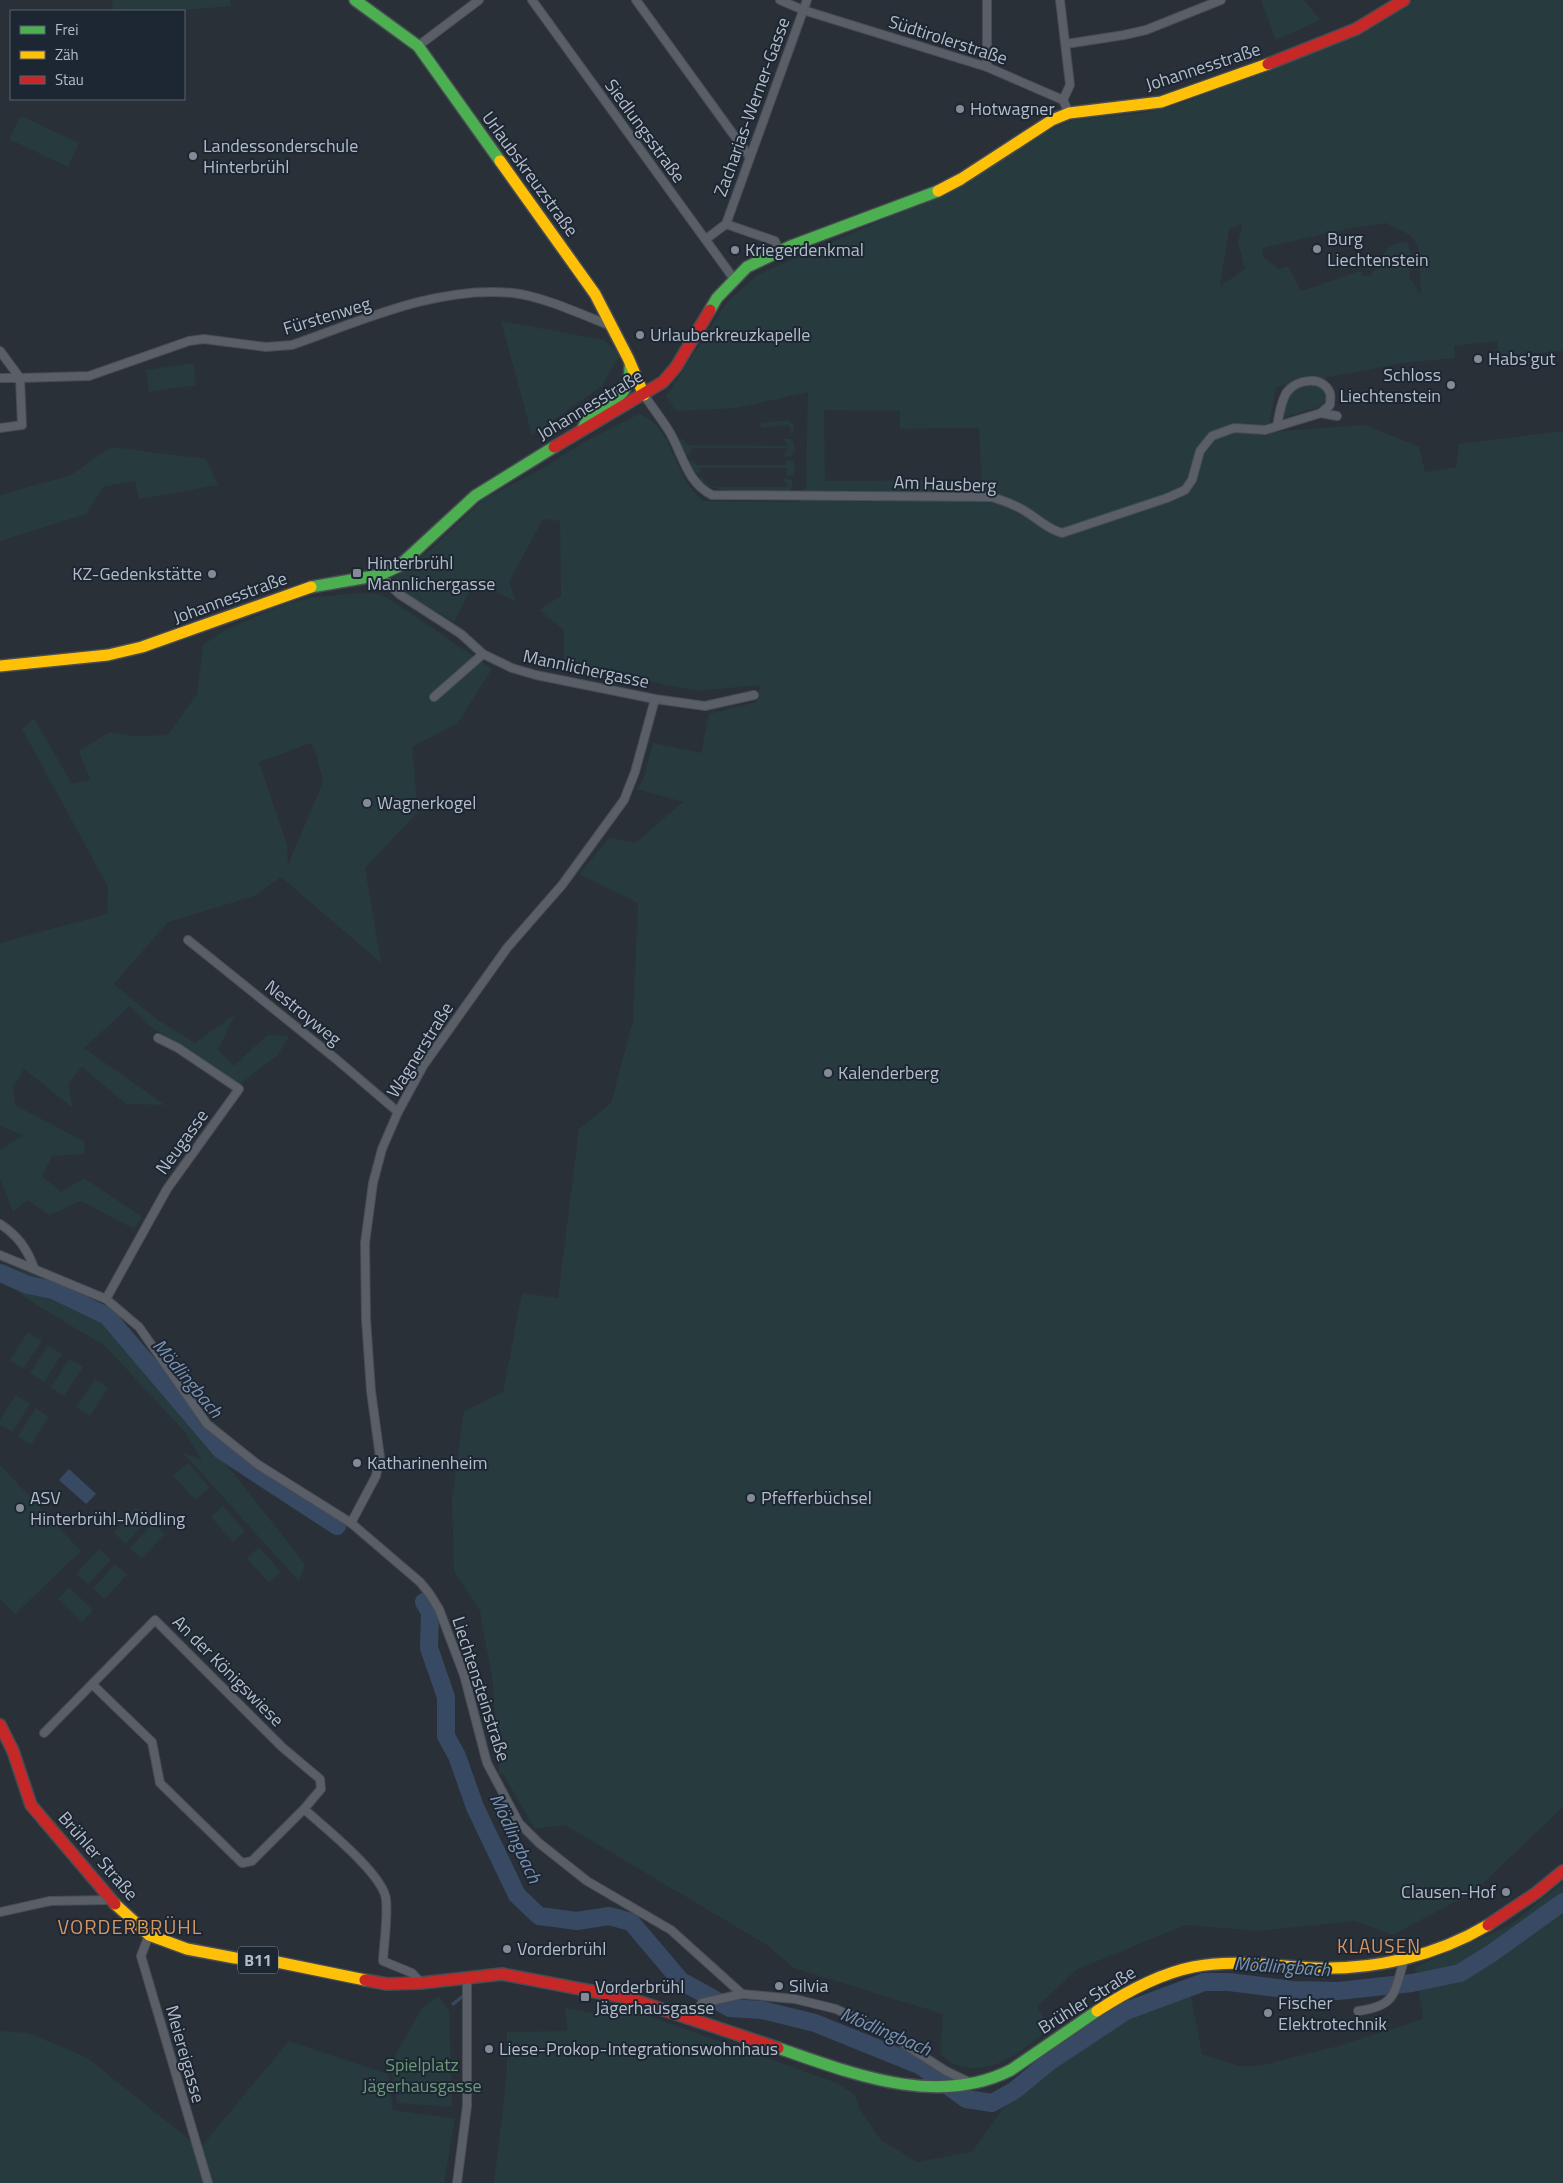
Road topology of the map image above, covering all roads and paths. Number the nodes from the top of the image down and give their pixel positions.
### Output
1 (355, 0) edge
2 (478, 0) edge
3 (532, 0) edge
4 (636, 0) edge
5 (780, 0) edge
6 (806, 0) edge
7 (987, 0) edge
8 (1060, 0) edge
9 (1221, 0) edge
10 (1404, 0) edge
11 (803, 10) junction
12 (1066, 44) junction
13 (418, 46) junction
14 (987, 67) junction
15 (1063, 100) junction
16 (1069, 113) junction
17 (750, 156) junction
18 (726, 224) junction
19 (706, 239) junction
20 (780, 252) junction
21 (734, 279) junction
22 (611, 326) junction
23 (0, 352) edge
24 (628, 358) junction
25 (0, 378) edge
26 (20, 378) junction
27 (644, 395) junction
28 (1322, 413) junction
29 (1337, 416) dead end
30 (1277, 426) junction
31 (0, 428) edge
32 (582, 430) junction
33 (380, 576) junction
34 (483, 654) junction
35 (0, 666) edge
36 (754, 694) dead end
37 (434, 697) dead end
38 (655, 699) junction
39 (188, 940) dead end
40 (158, 1038) dead end
41 (398, 1112) junction
42 (0, 1224) edge
43 (0, 1255) edge
44 (34, 1268) junction
45 (106, 1299) junction
46 (351, 1523) junction
47 (93, 1685) junction
48 (0, 1724) edge
49 (44, 1733) dead end
50 (304, 1809) junction
51 (1563, 1871) edge
52 (110, 1900) junction
53 (0, 1912) edge
54 (149, 1935) junction
55 (1404, 1960) junction
56 (467, 1977) junction
57 (420, 1984) junction
58 (742, 1994) junction
59 (1358, 2011) dead end
60 (692, 2018) junction
61 (964, 2083) junction
62 (208, 2183) edge
63 (457, 2183) edge

1 - 13 main road, Urlaubskreuzstraße
2 - 13 street
3 - 19 street, Siedlungsstraße
4 - 17 street
5 - 11 street, Südtirolerstraße
6 - 11 street, Zacharias-Werner-Gasse
7 - 14 street
8 - 12 street
9 - 12 street
10 - 16 main road, Johannesstraße
11 - 14 street, Südtirolerstraße
11 - 17 street, Zacharias-Werner-Gasse
12 - 15 street
13 - 22 main road, Urlaubskreuzstraße
14 - 15 street, Südtirolerstraße
15 - 16 street
16 - 20 main road, Johannesstraße
17 - 18 street, Zacharias-Werner-Gasse
18 - 19 street, Zacharias-Werner-Gasse
18 - 20 street, Zacharias-Werner-Gasse
19 - 21 street, Siedlungsstraße
20 - 21 main road, Johannesstraße
21 - 27 main road, Johannesstraße
22 - 24 main road, Urlaubskreuzstraße
22 - 26 street, Fürstenweg
23 - 26 street
24 - 27 main road, Urlaubskreuzstraße
24 - 32 main road
25 - 26 street, Fürstenweg
26 - 31 street
27 - 30 street, Am Hausberg
27 - 32 main road, Johannesstraße
28 - 29 street, Am Hausberg
28 - 30 street, Am Hausberg
28 - 30 street
32 - 33 main road, Johannesstraße
33 - 34 street, Mannlichergasse
33 - 35 main road, Johannesstraße
34 - 37 street
34 - 38 street, Mannlichergasse
36 - 38 street, Mannlichergasse
38 - 41 street, Wagnerstraße
39 - 41 street, Nestroyweg
40 - 45 street, Neugasse
41 - 46 street, Wagnerstraße
42 - 44 street
43 - 44 street, Liechtensteinstraße
44 - 45 street, Liechtensteinstraße
45 - 46 street, Liechtensteinstraße
46 - 58 street, Liechtensteinstraße
47 - 49 street, An der Königswiese
47 - 50 street, An der Königswiese
47 - 50 street, An der Königswiese
48 - 52 main road, Brühler Straße / B11
50 - 57 street
51 - 55 main road, Brühler Straße / B11
52 - 53 street
52 - 54 main road, Brühler Straße / B11
54 - 57 main road, Brühler Straße / B11
54 - 62 street, Meiereigasse
55 - 59 street
55 - 61 main road, Brühler Straße / B11
56 - 57 main road, Brühler Straße / B11
56 - 60 main road, Brühler Straße / B11
56 - 63 street
58 - 60 street
58 - 61 street
60 - 61 main road, Brühler Straße / B11

